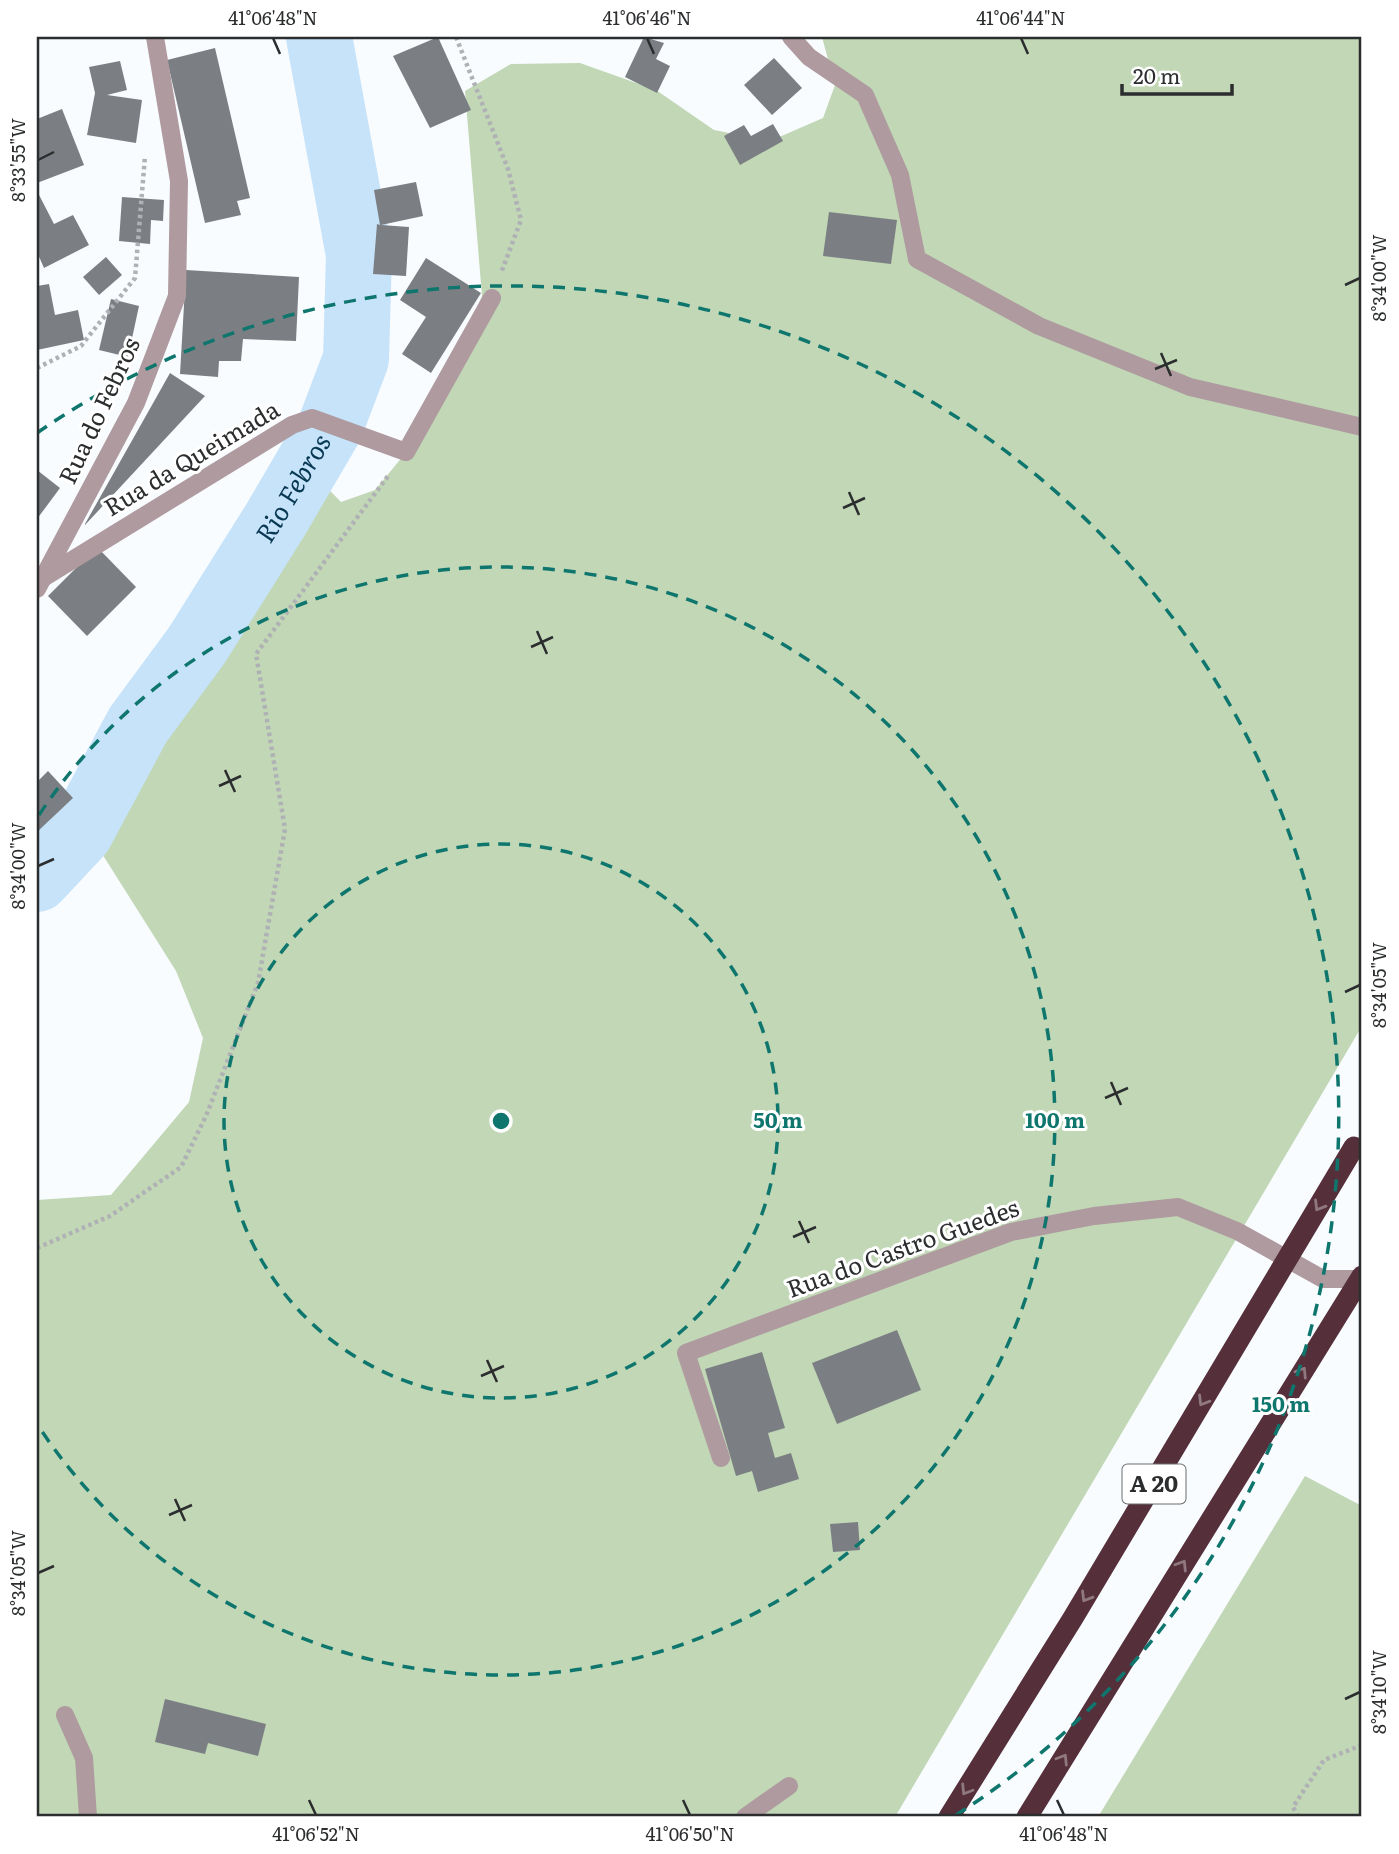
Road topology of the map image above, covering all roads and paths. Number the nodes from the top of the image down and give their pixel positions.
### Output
1 (155, 37) edge
2 (456, 37) edge
3 (792, 37) edge
4 (148, 144) dead end
5 (492, 298) joint
6 (37, 368) edge
7 (1362, 427) edge
8 (405, 452) junction
9 (40, 584) edge
10 (1354, 1147) dead end
11 (37, 1248) edge
12 (1362, 1278) edge
13 (721, 1458) dead end
14 (65, 1715) dead end
15 (1362, 1745) edge
16 (789, 1786) dead end
17 (88, 1817) edge
18 (745, 1817) edge
19 (949, 1817) edge
20 (1027, 1817) edge
21 (1298, 1817) edge

1 - 9 street, Rua do Febros
2 - 5 path
3 - 7 street
4 - 6 path
5 - 8 street
8 - 9 street, Rua da Queimada
8 - 11 path
10 -> 19 highway, A 20, bridge
12 - 13 street, Rua do Castro Guedes
20 -> 12 highway, A 20, bridge
14 - 17 street
15 - 21 path
16 - 18 street

